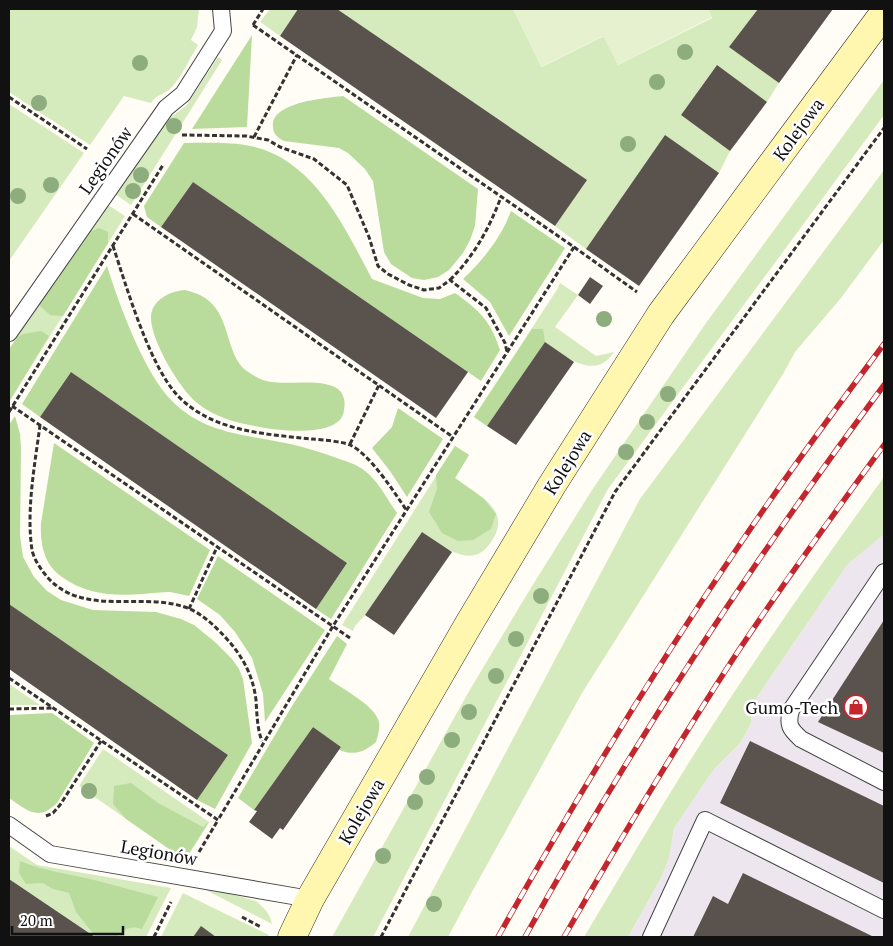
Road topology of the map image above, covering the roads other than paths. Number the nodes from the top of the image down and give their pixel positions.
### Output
1 (221, 9) edge
2 (884, 13) edge
3 (9, 333) edge
4 (884, 572) edge
5 (884, 782) edge
6 (9, 825) edge
7 (310, 899) junction
8 (884, 910) edge
9 (292, 937) edge
10 (651, 937) edge

1 - 3 lane, Legionów
2 - 7 street, Kolejowa
4 - 5 lane
6 - 7 lane, Legionów
7 - 9 street, Kolejowa
8 - 10 lane

